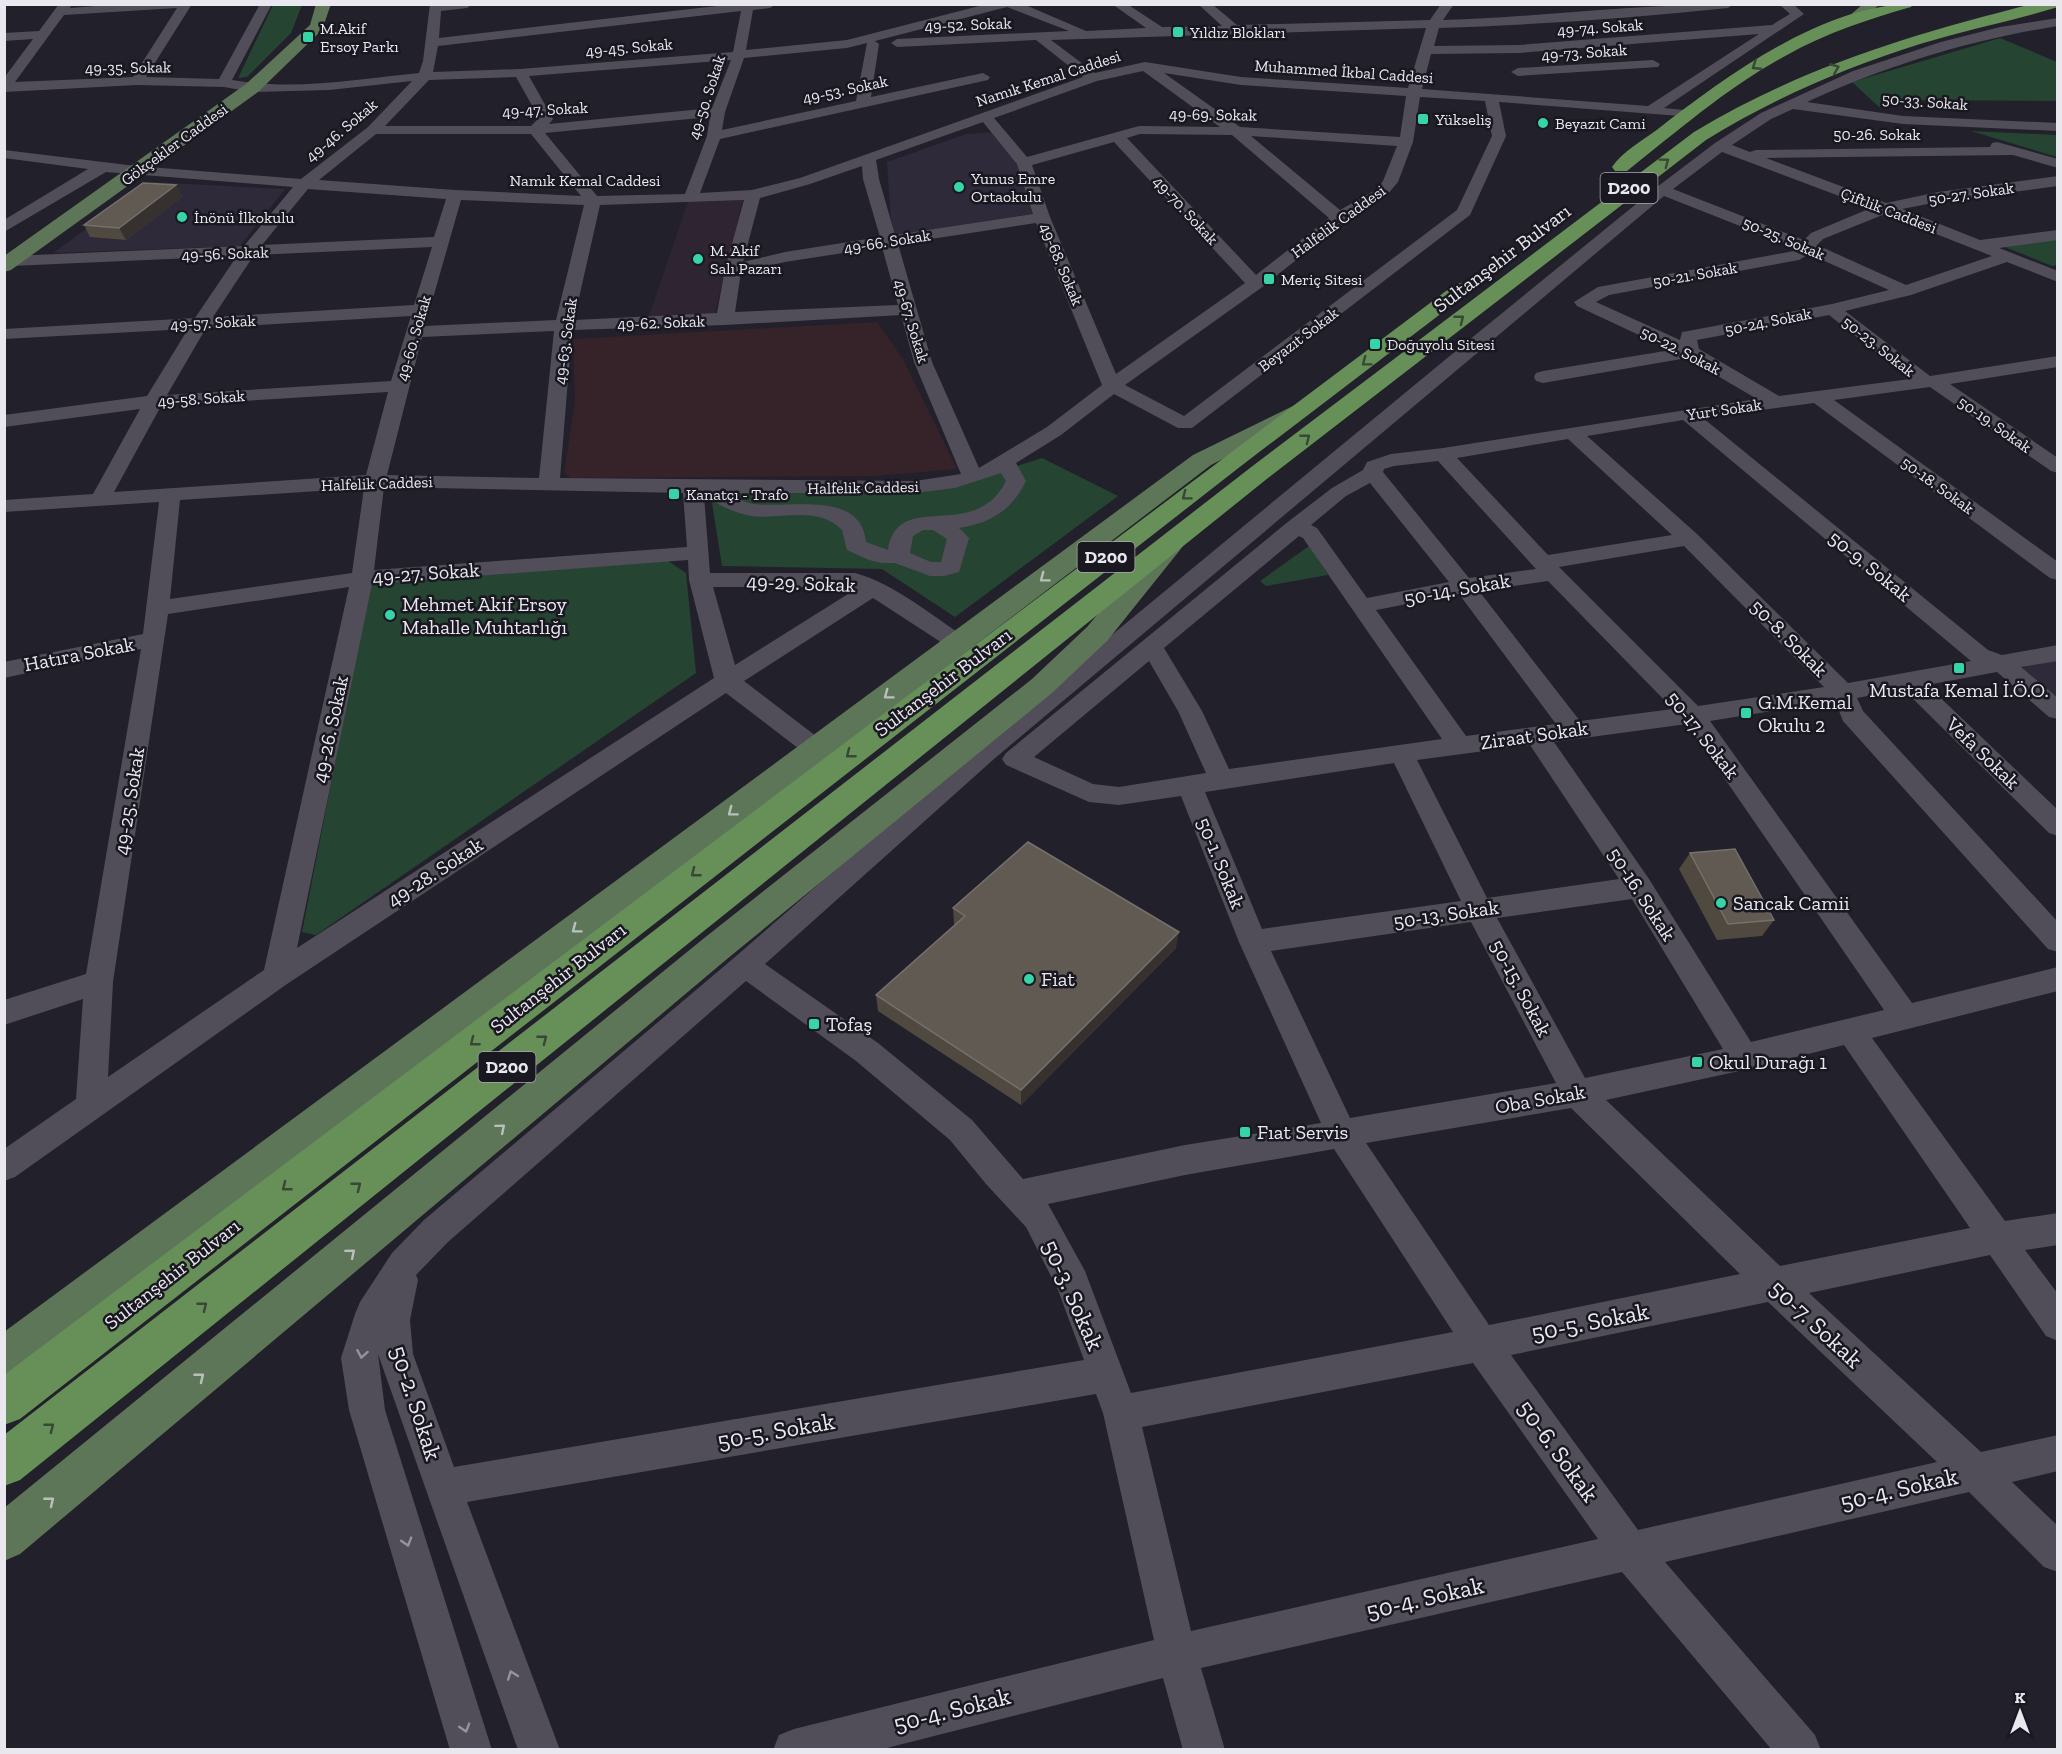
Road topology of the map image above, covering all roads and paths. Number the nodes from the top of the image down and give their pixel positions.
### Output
1 (186, 4) edge
2 (266, 4) edge
3 (324, 4) edge
4 (467, 4) edge
5 (770, 4) edge
6 (1004, 4) edge
7 (1011, 4) edge
8 (1118, 4) edge
9 (1204, 4) edge
10 (1448, 4) edge
11 (1728, 4) edge
12 (1785, 4) edge
13 (1873, 4) edge
14 (1906, 4) edge
15 (436, 6) edge
16 (748, 6) edge
17 (63, 8) edge
18 (2056, 14) edge
19 (1855, 18) junction
20 (1507, 22) junction
21 (1433, 25) junction
22 (1775, 29) junction
23 (1235, 30) junction
24 (1159, 31) junction
25 (42, 35) junction
26 (1090, 35) junction
27 (4, 37) edge
28 (1041, 38) junction
29 (1627, 42) junction
30 (431, 44) junction
31 (847, 44) junction
32 (873, 44) junction
33 (1108, 45) dead end
34 (1519, 49) junction
35 (980, 50) junction
36 (1427, 50) junction
37 (739, 55) junction
38 (1127, 56) dead end
39 (1145, 66) junction
40 (1518, 72) junction
41 (520, 73) junction
42 (425, 76) junction
43 (1093, 78) junction
44 (137, 81) junction
45 (224, 84) junction
46 (5, 88) edge
47 (252, 88) junction
48 (1414, 92) junction
49 (1491, 97) junction
50 (1518, 99) junction
51 (863, 103) junction
52 (1790, 104) junction
53 (1650, 111) junction
54 (718, 112) junction
55 (1688, 114) junction
56 (986, 117) junction
57 (1903, 120) junction
58 (2058, 127) edge
59 (373, 130) junction
60 (536, 130) junction
61 (1236, 131) junction
62 (714, 136) junction
63 (1118, 136) junction
64 (1406, 142) junction
65 (1720, 146) junction
66 (2013, 151) junction
67 (4, 154) edge
68 (1742, 154) junction
69 (34, 158) junction
70 (869, 160) junction
71 (1024, 163) junction
72 (2058, 164) edge
73 (103, 166) junction
74 (14, 168) dead end
75 (136, 171) junction
76 (1605, 179) dead end
77 (860, 180) junction
78 (2058, 181) edge
79 (303, 185) junction
80 (773, 190) junction
81 (1662, 190) junction
82 (454, 195) junction
83 (753, 195) junction
84 (691, 197) junction
85 (593, 201) junction
86 (1885, 208) junction
87 (1042, 217) junction
88 (1340, 218) junction
89 (4, 227) edge
90 (2058, 235) edge
91 (440, 242) junction
92 (888, 242) junction
93 (1978, 245) junction
94 (1807, 247) junction
95 (248, 252) junction
96 (2006, 257) junction
97 (8, 263) edge
98 (733, 269) junction
99 (2058, 277) edge
100 (1474, 279) dead end
101 (1255, 285) junction
102 (1905, 291) junction
103 (1583, 302) joint
104 (1832, 309) junction
105 (422, 310) junction
106 (908, 310) junction
107 (725, 320) junction
108 (200, 323) junction
109 (563, 327) junction
110 (415, 332) junction
111 (4, 334) edge
112 (1690, 352) junction
113 (2056, 362) edge
114 (1543, 377) dead end
115 (1930, 382) junction
116 (399, 386) junction
117 (1112, 386) junction
118 (1818, 397) junction
119 (154, 401) junction
120 (1776, 402) junction
121 (1303, 408) joint
122 (1687, 414) junction
123 (4, 421) edge
124 (1572, 433) junction
125 (1443, 454) junction
126 (1006, 463) junction
127 (2058, 467) edge
128 (1373, 473) junction
129 (973, 477) junction
130 (375, 481) junction
131 (549, 483) junction
132 (699, 487) junction
133 (170, 494) junction
134 (100, 499) junction
135 (4, 506) edge
136 (940, 523) junction
137 (1296, 526) junction
138 (1689, 539) junction
139 (1174, 541) junction
140 (697, 553) junction
141 (897, 555) junction
142 (1549, 568) junction
143 (2058, 573) edge
144 (362, 578) junction
145 (700, 580) junction
146 (1464, 586) junction
147 (873, 588) junction
148 (1362, 606) junction
149 (158, 608) junction
150 (154, 639) junction
151 (1151, 646) junction
152 (2058, 653) edge
153 (983, 656) junction
154 (2001, 663) junction
155 (4, 670) edge
156 (1908, 680) junction
157 (727, 681) junction
158 (1843, 692) junction
159 (2058, 711) edge
160 (1693, 715) junction
161 (1573, 729) junction
162 (1535, 734) junction
163 (1459, 745) junction
164 (816, 749) junction
165 (1401, 753) junction
166 (1221, 779) junction
167 (1189, 785) junction
168 (2058, 825) edge
169 (1639, 887) junction
170 (1479, 910) junction
171 (2058, 941) edge
172 (1254, 942) junction
173 (745, 965) junction
174 (277, 976) junction
175 (2058, 979) edge
176 (99, 982) junction
177 (4, 1013) edge
178 (1905, 1016) junction
179 (1850, 1030) junction
180 (1744, 1057) junction
181 (1577, 1093) junction
182 (90, 1108) junction
183 (1341, 1134) junction
184 (4, 1167) edge
185 (1017, 1195) junction
186 (2058, 1229) edge
187 (1997, 1238) junction
188 (404, 1264) junction
189 (1774, 1284) junction
190 (2058, 1324) edge
191 (1481, 1344) junction
192 (4, 1359) edge
193 (1107, 1374) junction
194 (4, 1403) edge
195 (1121, 1413) junction
196 (2058, 1453) edge
197 (4, 1464) edge
198 (1974, 1471) junction
199 (444, 1487) junction
200 (4, 1538) edge
201 (1631, 1552) junction
202 (2058, 1553) edge
203 (1177, 1654) junction
204 (471, 1749) edge
205 (539, 1749) edge
206 (794, 1749) edge
207 (1204, 1749) edge
208 (1800, 1749) edge

1 - 17 street
1 - 44 street
2 - 45 street
3 - 47 main road, Gökçekler Caddesi
4 - 15 street
5 - 16 street
6 - 31 street, 49-45. Sokak
7 - 26 street
8 - 24 street
9 - 23 street
10 - 21 street
11 - 20 street, 49-52. Sokak
12 - 22 street
13 - 19 main road
14 - 19 highway, D200
15 - 30 street
16 - 30 street
16 - 37 street, 49-50. Sokak
17 - 25 street
18 - 52 street, Sultanşehir Bulvarı
139 -> 18 highway, Sultanşehir Bulvarı / D200
19 -> 55 highway, D200
20 - 21 street, 49-52. Sokak
20 - 34 street
21 - 23 street, 49-52. Sokak
21 - 36 street, Halfelik Caddesi
22 - 29 street, 49-74. Sokak
22 - 53 street
23 - 24 street, 49-52. Sokak
24 - 26 street, 49-52. Sokak
25 - 27 street
25 - 46 street
26 - 28 street, 49-52. Sokak
26 - 33 street
28 - 35 street, 49-52. Sokak
28 - 43 street
29 - 34 street, 49-74. Sokak
29 - 40 street, 49-73. Sokak
30 - 42 street
31 - 32 street, 49-52. Sokak
31 - 37 street, 49-45. Sokak
32 - 35 street, 49-52. Sokak
32 - 51 street
34 - 36 street, 49-74. Sokak
34 - 40 street
35 - 51 street, 49-53. Sokak
36 - 48 street, Halfelik Caddesi
37 - 41 street, 49-45. Sokak
37 - 54 street, 49-50. Sokak
38 - 39 street, Muhammed İkbal Caddesi
39 - 43 street, Namık Kemal Caddesi
39 - 48 street, Muhammed İkbal Caddesi
39 - 61 street
40 - 50 street
41 - 42 street, 49-45. Sokak
41 - 60 street
42 - 47 street, 49-45. Sokak
42 - 59 street, 49-46. Sokak
43 - 56 street, Namık Kemal Caddesi
44 - 45 street, 49-35. Sokak
44 - 46 street, 49-35. Sokak
45 - 47 street, 49-35. Sokak
47 - 75 main road, Gökçekler Caddesi
48 - 49 street, Muhammed İkbal Caddesi
48 - 64 street, Halfelik Caddesi
49 - 50 street, Muhammed İkbal Caddesi
49 - 117 street, Beyazıt Sokak
50 - 53 street, Muhammed İkbal Caddesi
51 - 62 street, 49-53. Sokak
52 - 57 street, 50-33. Sokak
52 - 65 street, Sultanşehir Bulvarı
53 - 55 street, Muhammed İkbal Caddesi
54 - 60 street, 49-47. Sokak
54 - 62 street, 49-50. Sokak
55 - 76 highway, D200
56 - 70 street, Namık Kemal Caddesi
56 - 71 street, 49-68. Sokak
57 - 58 street, 50-33. Sokak
57 - 66 street
59 - 60 street, 49-47. Sokak
59 - 79 street, 49-46. Sokak
60 - 85 street
61 - 63 street, 49-69. Sokak
61 - 64 street, 49-69. Sokak
61 - 88 street
62 - 84 street, 49-50. Sokak
63 - 71 street, 49-69. Sokak
63 - 101 street, 49-70. Sokak
64 - 88 street, Halfelik Caddesi
65 - 68 street, Çiftlik Caddesi
65 - 81 street, Sultanşehir Bulvarı
66 - 68 street, 50-26. Sokak
66 - 72 street
67 - 69 street, Namık Kemal Caddesi
68 - 86 street, Çiftlik Caddesi
69 - 73 street, Namık Kemal Caddesi
69 - 74 street
70 - 77 street, 49-67. Sokak
70 - 80 street, Namık Kemal Caddesi
71 - 87 street, 49-68. Sokak
73 - 75 street, Namık Kemal Caddesi
73 - 89 street
75 - 79 street, Namık Kemal Caddesi
75 - 97 main road, Gökçekler Caddesi
77 - 80 street
77 - 92 street, 49-67. Sokak
78 - 86 street, 50-27. Sokak
79 - 82 street, Namık Kemal Caddesi
79 - 95 street, 49-46. Sokak
80 - 83 street, Namık Kemal Caddesi
81 - 94 street, 50-25. Sokak
81 - 173 street, Sultanşehir Bulvarı
82 - 85 street, Namık Kemal Caddesi
82 - 91 street, 49-60. Sokak
83 - 84 street, Namık Kemal Caddesi
83 - 98 street
84 - 85 street, Namık Kemal Caddesi
85 - 109 street, 49-63. Sokak
86 - 93 street, Çiftlik Caddesi
86 - 94 street, 50-27. Sokak
87 - 92 street, 49-66. Sokak
87 - 117 street, 49-68. Sokak
88 - 101 street, Halfelik Caddesi
90 - 93 street
91 - 95 street, 49-56. Sokak
91 - 105 street, 49-60. Sokak
92 - 98 street, 49-66. Sokak
92 - 106 street, 49-67. Sokak
93 - 96 street, Çiftlik Caddesi
94 - 102 street, 50-25. Sokak
94 - 103 street, 50-21. Sokak
95 - 97 street, 49-56. Sokak
95 - 108 street, 49-46. Sokak
96 - 99 street, Çiftlik Caddesi
96 - 102 street, 50-24. Sokak
98 - 107 street
100 -> 121 highway, Sultanşehir Bulvarı
101 - 117 street, Halfelik Caddesi
102 - 104 street, 50-24. Sokak
103 - 112 street, 50-22. Sokak
104 - 112 street, 50-24. Sokak
104 - 115 street, 50-23. Sokak
105 - 108 street, 49-57. Sokak
105 - 110 street, 49-60. Sokak
106 - 107 street, 49-62. Sokak
106 - 129 street, 49-67. Sokak
107 - 109 street, 49-62. Sokak
108 - 111 street, 49-57. Sokak
108 - 119 street, 49-46. Sokak
109 - 110 street, 49-62. Sokak
109 - 131 street, 49-63. Sokak
110 - 116 street, 49-60. Sokak
112 - 114 street
112 - 120 street, 50-22. Sokak
113 - 115 street, Yurt Sokak
115 - 118 street, Yurt Sokak
115 - 127 street, 50-19. Sokak
116 - 119 street, 49-58. Sokak
116 - 130 street, 49-60. Sokak
117 - 126 street, Halfelik Caddesi
118 - 120 street, Yurt Sokak
118 - 143 street, 50-18. Sokak
119 - 123 street, 49-58. Sokak
119 - 134 street, 49-46. Sokak
120 - 122 street, Yurt Sokak
121 -> 153 main road
122 - 124 street, Yurt Sokak
122 - 154 street, 50-9. Sokak
124 - 125 street, Yurt Sokak
124 - 138 street, 50-8. Sokak
125 - 128 street, Yurt Sokak
125 - 142 street, 50-17. Sokak
126 - 129 street, Halfelik Caddesi
126 - 136 street
128 - 137 street
128 - 146 street
129 - 132 street, Halfelik Caddesi
130 - 131 street, Halfelik Caddesi
130 - 133 street, Halfelik Caddesi
130 - 144 street, 49-26. Sokak
131 - 132 street, Halfelik Caddesi
132 - 140 street
132 - 141 street
133 - 134 street, Halfelik Caddesi
133 - 149 street, 49-25. Sokak
134 - 135 street, Halfelik Caddesi
136 - 141 street
136 - 141 street
137 - 148 street
137 - 151 street
138 - 142 street, 50-14. Sokak
138 - 158 street, 50-8. Sokak
139 - 153 highway, Sultanşehir Bulvarı / D200
200 -> 139 main road, Sultanşehir Bulvarı
140 - 144 street, 49-27. Sokak
140 - 145 street
142 - 146 street, 50-14. Sokak
142 - 160 street, 50-17. Sokak
144 - 149 street, 49-27. Sokak
144 - 174 street, 49-26. Sokak
145 - 147 street, 49-29. Sokak
145 - 157 street
146 - 148 street, 50-14. Sokak
146 - 161 street
147 - 153 street, 49-29. Sokak
147 - 157 street, 49-28. Sokak
148 - 163 street
149 - 150 street, 49-25. Sokak
150 - 155 street, Hatıra Sokak
150 - 176 street, 49-25. Sokak
151 - 166 street
151 - 167 street, Ziraat Sokak
152 - 154 street, Ziraat Sokak
153 -> 164 main road
153 -> 194 highway, Sultanşehir Bulvarı / D200
197 -> 153 highway, Sultanşehir Bulvarı / D200
154 - 156 street, Ziraat Sokak
154 - 159 street, 50-9. Sokak
156 - 158 street, Ziraat Sokak
156 - 168 street, Vefa Sokak
157 - 164 street
157 - 174 street, 49-28. Sokak
158 - 160 street, Ziraat Sokak
158 - 171 street, 50-8. Sokak
160 - 161 street, Ziraat Sokak
160 - 178 street, 50-17. Sokak
161 - 162 street, Ziraat Sokak
162 - 163 street, Ziraat Sokak
162 - 169 street, 50-16. Sokak
163 - 165 street, Ziraat Sokak
164 -> 192 main road
165 - 166 street, Ziraat Sokak
165 - 170 street, 50-15. Sokak
166 - 167 street, Ziraat Sokak
167 - 172 street, 50-1. Sokak
169 - 170 street, 50-13. Sokak
169 - 180 street, 50-16. Sokak
170 - 172 street, 50-13. Sokak
170 - 181 street, 50-15. Sokak
172 - 183 street, 50-1. Sokak
173 - 185 street, 50-3. Sokak
173 - 188 street, Sultanşehir Bulvarı
174 - 182 street, 49-28. Sokak
175 - 178 street, Oba Sokak
176 - 177 street
176 - 182 street, 49-25. Sokak
178 - 179 street, Oba Sokak
179 - 180 street, Oba Sokak
179 - 187 street
180 - 181 street, Oba Sokak
181 - 183 street, Oba Sokak
181 - 189 street, 50-7. Sokak
182 - 184 street, 49-28. Sokak
183 - 185 street, Oba Sokak
183 - 191 street, 50-6. Sokak
185 - 193 street, 50-3. Sokak
186 - 187 street, 50-5. Sokak
187 - 189 street, 50-5. Sokak
187 - 190 street
188 - 199 street, 50-2. Sokak
188 -> 204 street, 50-2. Sokak
189 - 191 street, 50-5. Sokak
189 - 198 street, 50-7. Sokak
191 - 195 street, 50-5. Sokak
191 - 201 street, 50-6. Sokak
193 - 195 street, 50-3. Sokak
193 - 199 street, 50-5. Sokak
195 - 203 street, 50-3. Sokak
196 - 198 street, 50-4. Sokak
198 - 201 street, 50-4. Sokak
198 - 202 street, 50-7. Sokak
205 -> 199 street, 50-2. Sokak
201 - 203 street, 50-4. Sokak
201 - 208 street, 50-6. Sokak
203 - 206 street, 50-4. Sokak
203 - 207 street, 50-3. Sokak

